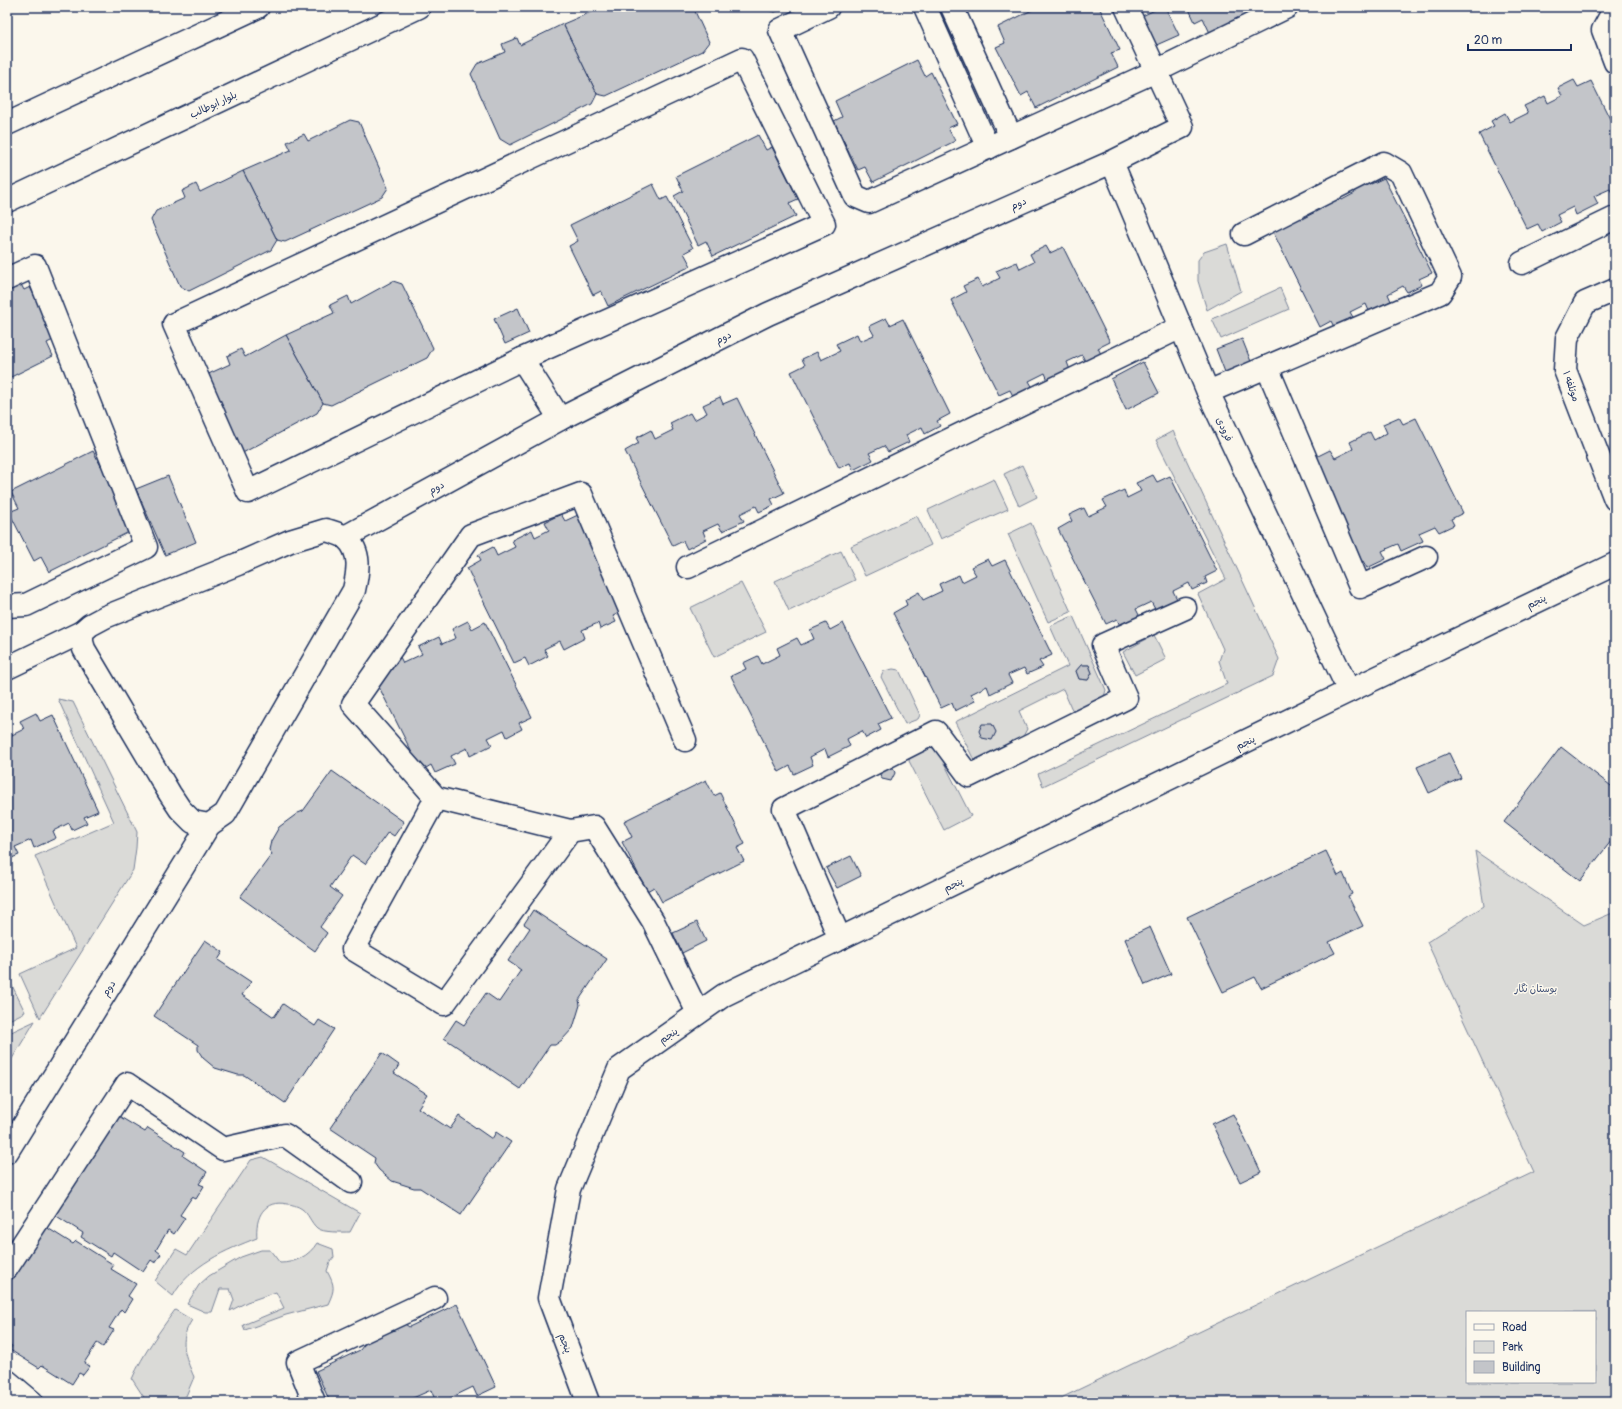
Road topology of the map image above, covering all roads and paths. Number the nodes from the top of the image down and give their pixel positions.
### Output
1 (258, 7) edge
2 (419, 7) edge
3 (828, 7) edge
4 (924, 7) edge
5 (952, 7) edge
6 (1126, 7) edge
7 (1287, 7) edge
8 (1615, 8) edge
9 (1615, 62) edge
10 (1156, 71) junction
11 (7, 124) edge
12 (1011, 137) junction
13 (988, 148) junction
14 (1112, 162) junction
15 (7, 201) edge
16 (1615, 218) edge
17 (1244, 234) dead end
18 (1522, 263) dead end
19 (7, 279) edge
20 (1615, 290) edge
21 (1181, 327) junction
22 (522, 359) junction
23 (1267, 367) junction
24 (1208, 392) junction
25 (560, 419) junction
26 (1615, 499) edge
27 (345, 537) junction
28 (1426, 556) dead end
29 (1615, 564) edge
30 (688, 567) dead end
31 (7, 606) edge
32 (1185, 608) dead end
33 (82, 632) junction
34 (7, 668) edge
35 (1349, 691) junction
36 (685, 740) dead end
37 (436, 798) junction
38 (209, 824) junction
39 (570, 831) junction
40 (840, 939) junction
41 (698, 1013) junction
42 (7, 1152) edge
43 (351, 1182) dead end
44 (7, 1268) edge
45 (435, 1298) dead end
46 (7, 1380) edge
47 (32, 1402) edge
48 (314, 1402) edge
49 (588, 1402) edge

1 - 11 street
2 - 15 street, بلوار ابوطالب
3 - 13 street
4 - 13 street
5 - 12 street
6 - 10 street
7 - 10 street
8 - 9 street
10 - 12 street
10 - 14 street, دوم
12 - 13 street
14 - 21 street, فرودی
14 - 25 street, دوم
16 - 18 street
17 - 23 street
19 - 31 street
20 - 26 street, موتلفه ۱
21 - 24 street, فرودی
21 - 30 street
22 - 22 street
22 - 25 street
23 - 24 street
23 - 28 street
24 - 35 street, فرودی
25 - 27 street, دوم
27 - 33 street
27 - 38 street
29 - 35 street, پنجم
32 - 40 street
33 - 34 street
33 - 38 street
35 - 40 street, پنجم
36 - 37 street
37 - 39 street
37 - 39 street
38 - 42 street, دوم
39 - 41 street
40 - 41 street, پنجم
41 - 49 street, پنجم
43 - 44 street
45 - 48 street
46 - 47 street

